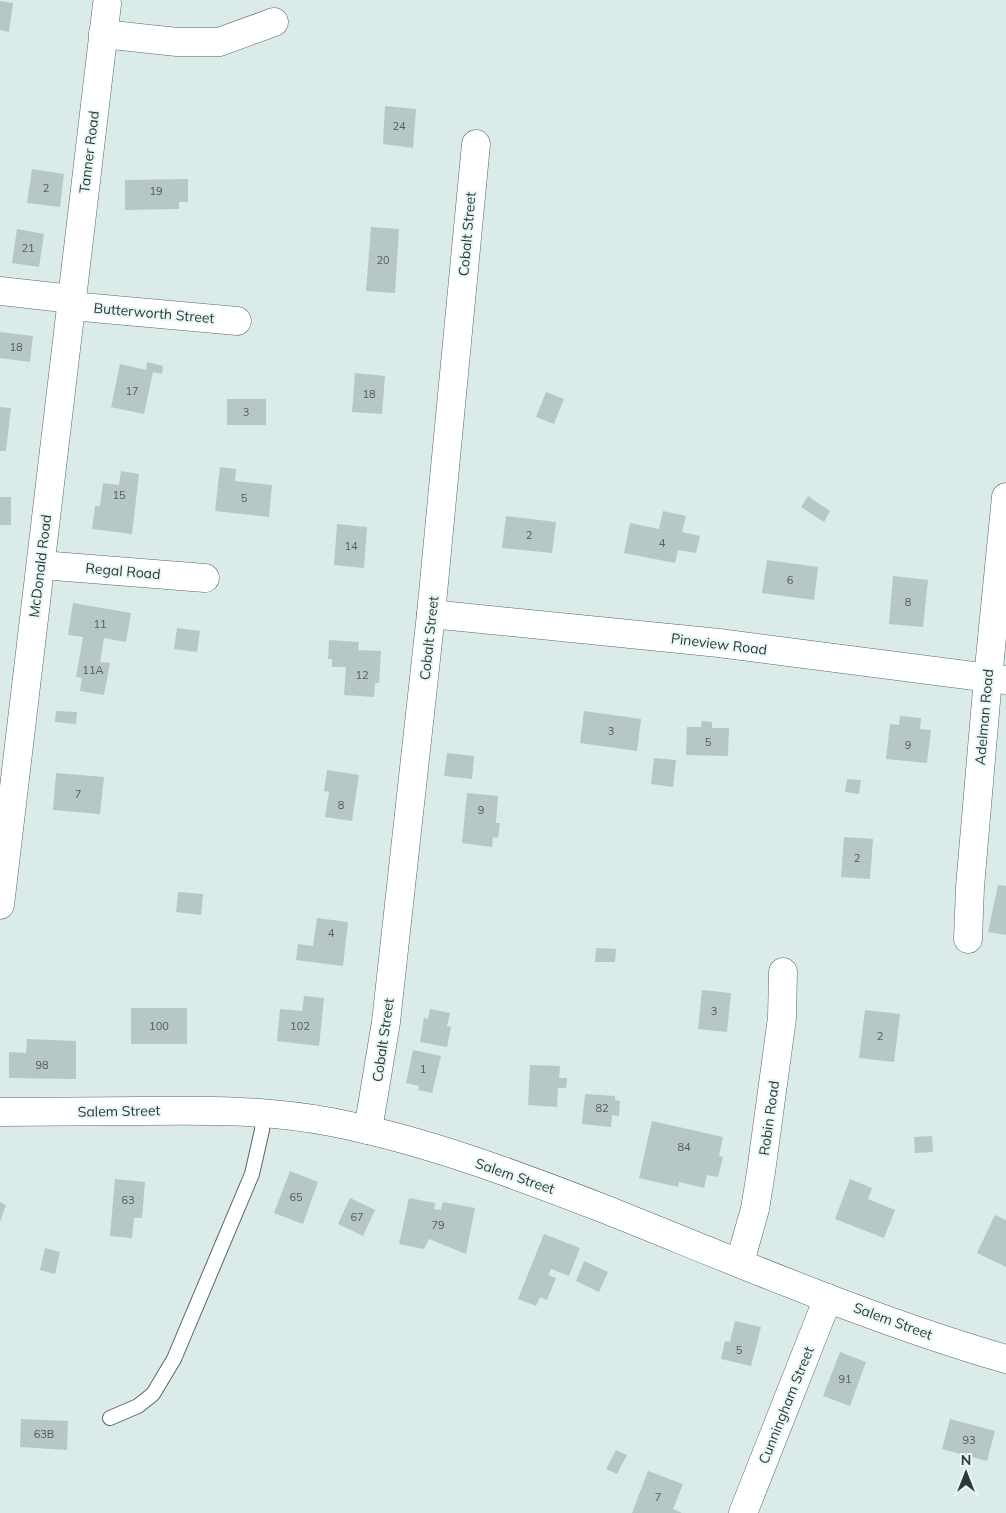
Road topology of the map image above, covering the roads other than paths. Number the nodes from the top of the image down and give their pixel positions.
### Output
1 (107, 4) dead end
2 (274, 22) dead end
3 (103, 34) junction
4 (476, 144) dead end
5 (0, 291) edge
6 (72, 303) junction
7 (237, 321) dead end
8 (1006, 497) edge
9 (40, 564) junction
10 (205, 578) dead end
11 (431, 614) junction
12 (997, 679) edge
13 (0, 905) edge
14 (968, 938) dead end
15 (783, 972) dead end
16 (0, 1112) edge
17 (263, 1112) junction
18 (368, 1130) junction
19 (740, 1262) junction
20 (828, 1298) junction
21 (1006, 1359) edge
22 (110, 1418) dead end
23 (743, 1513) edge

1 - 3 street, Tanner Road
2 - 3 street
3 - 6 street, Tanner Road
4 - 11 street, Cobalt Street
5 - 6 street
6 - 7 street, Butterworth Street
6 - 9 street, McDonald Road
8 - 12 street, Adelman Road
9 - 10 street, Regal Road
9 - 13 street, McDonald Road
11 - 12 street, Pineview Road
11 - 18 street, Cobalt Street
12 - 14 street, Adelman Road
15 - 19 street, Robin Road
16 - 17 street, Salem Street
17 - 18 street, Salem Street
17 - 22 lane
18 - 19 street, Salem Street
19 - 20 street, Salem Street
20 - 21 street, Salem Street
20 - 23 street, Cunningham Street

